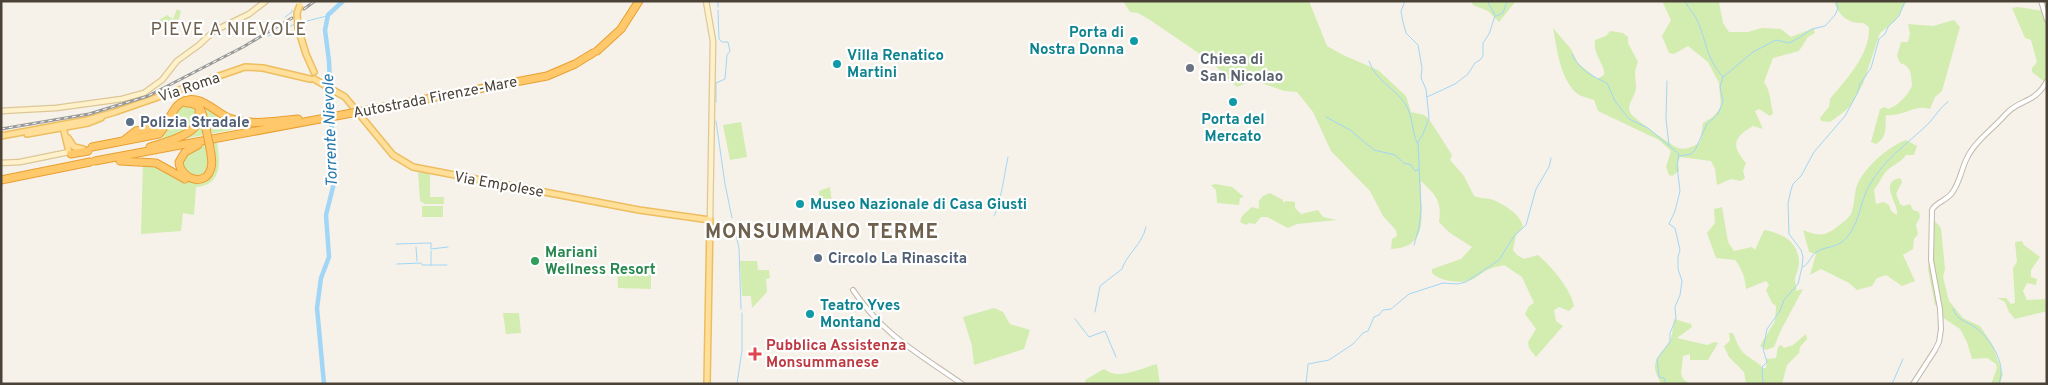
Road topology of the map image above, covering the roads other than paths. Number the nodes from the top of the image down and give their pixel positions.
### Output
1 (266, 1) edge
2 (634, 1) edge
3 (639, 1) edge
4 (706, 1) edge
5 (2041, 1) edge
6 (301, 3) edge
7 (2047, 20) edge
8 (594, 51) junction
9 (263, 68) joint
10 (311, 76) junction
11 (2047, 81) edge
12 (191, 101) junction
13 (1, 111) edge
14 (115, 112) junction
15 (318, 117) junction
16 (298, 119) junction
17 (64, 126) junction
18 (76, 126) junction
19 (258, 130) junction
20 (46, 131) junction
21 (1, 136) edge
22 (67, 140) junction
23 (146, 148) junction
24 (211, 148) junction
25 (89, 149) junction
26 (71, 153) junction
27 (59, 154) junction
28 (28, 160) junction
29 (93, 161) junction
30 (1, 163) edge
31 (1, 176) edge
32 (1, 180) edge
33 (710, 220) junction
34 (853, 290) dead end
35 (707, 384) edge
36 (962, 384) edge
37 (1913, 384) edge

1 - 13 main road
2 - 8 highway, Autostrada Firenze-Mare
3 - 8 highway, Autostrada Firenze-Mare
4 - 33 main road
5 - 7 street
6 - 10 main road, bridge
8 - 15 highway, Autostrada Firenze-Mare, bridge
9 - 10 main road, Via Empolese
9 - 14 main road, Via Roma
10 - 33 main road, Via Empolese
11 - 37 street
12 - 16 highway
12 - 23 highway
12 - 24 highway, bridge
12 - 25 highway
12 - 25 highway
14 - 17 main road, Via Roma
14 - 18 main road, Via Roma
15 - 16 highway, Autostrada Firenze-Mare
15 - 19 highway, Autostrada Firenze-Mare
16 - 23 highway, Autostrada Firenze-Mare
17 - 18 main road, Via Roma
17 - 20 main road, Via Roma
17 - 21 main road, Via Roma
17 - 22 main road
18 - 22 main road
19 - 24 highway
19 - 29 highway, Autostrada Firenze-Mare
20 - 21 main road, Via Roma
20 - 22 main road
22 - 25 main road
22 - 26 main road
22 - 27 main road
23 - 29 highway, Autostrada Firenze-Mare
24 - 29 highway
25 - 26 highway
26 - 27 main road
26 - 28 main road
27 - 28 main road
28 - 30 main road
29 - 31 highway, Autostrada Firenze-Mare
29 - 32 highway, Autostrada Firenze-Mare
33 - 35 main road
34 - 36 street

